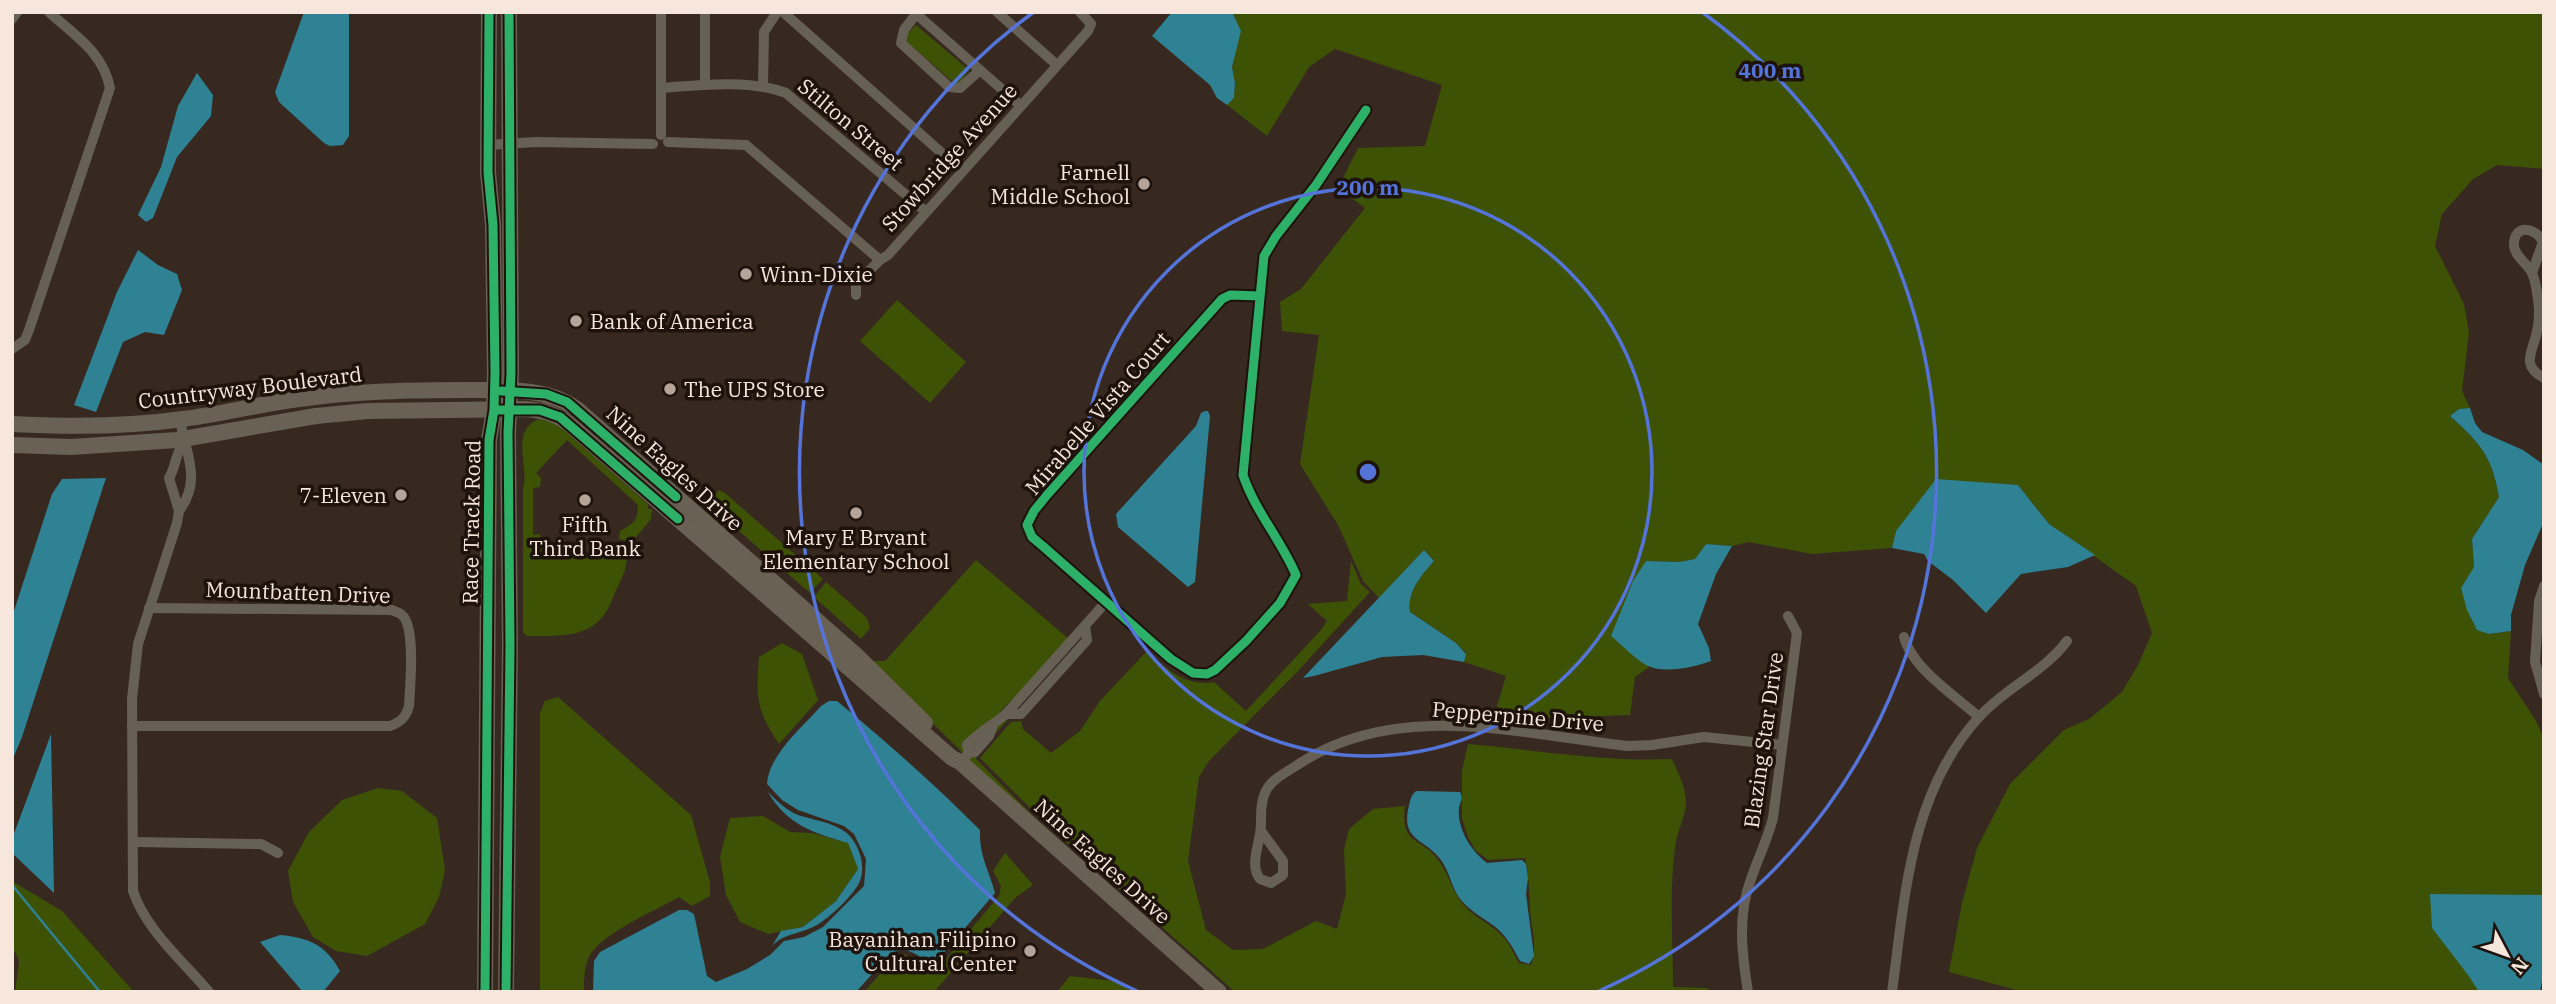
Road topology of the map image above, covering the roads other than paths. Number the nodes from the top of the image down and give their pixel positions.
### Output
1 (17, 12) edge
2 (49, 12) edge
3 (489, 12) edge
4 (509, 12) edge
5 (661, 12) edge
6 (705, 12) edge
7 (777, 12) edge
8 (783, 12) edge
9 (997, 12) edge
10 (1080, 12) edge
11 (915, 13) edge
12 (12, 19) edge
13 (1057, 65) junction
14 (980, 70) junction
15 (705, 85) junction
16 (763, 86) junction
17 (661, 88) junction
18 (1021, 106) junction
19 (1366, 110) dead end
20 (510, 144) junction
21 (653, 144) dead end
22 (488, 145) junction
23 (962, 171) junction
24 (925, 211) junction
25 (880, 260) junction
26 (2532, 273) dead end
27 (856, 289) dead end
28 (1260, 296) junction
29 (12, 349) edge
30 (2544, 378) edge
31 (502, 391) junction
32 (304, 398) junction
33 (501, 410) junction
34 (180, 419) junction
35 (12, 424) edge
36 (83, 426) junction
37 (12, 433) edge
38 (183, 442) junction
39 (12, 445) edge
40 (50, 446) junction
41 (178, 510) junction
42 (487, 574) junction
43 (2544, 586) edge
44 (1106, 602) junction
45 (149, 608) junction
46 (1788, 617) dead end
47 (1905, 637) dead end
48 (2067, 642) dead end
49 (510, 646) junction
50 (851, 660) junction
51 (487, 672) junction
52 (2544, 694) edge
53 (1979, 717) junction
54 (132, 726) junction
55 (1782, 745) junction
56 (965, 757) junction
57 (1261, 831) dead end
58 (133, 842) junction
59 (278, 853) dead end
60 (209, 992) edge
61 (485, 992) edge
62 (506, 992) edge
63 (1219, 992) edge
64 (1748, 992) edge
65 (1892, 992) edge

1 - 12 street
2 - 29 street
3 - 22 street, Race Track Road
4 - 20 street, Race Track Road
5 - 17 street
6 - 15 street
7 - 16 street
8 - 23 street
9 - 13 street
10 - 13 street, Stowbridge Avenue
11 - 14 street
11 - 14 street
13 - 18 street, Stowbridge Avenue
14 - 18 street
15 - 16 street, Stilton Street
15 - 17 street, Stilton Street
16 - 24 street, Stilton Street
17 - 25 street, Stowbridge Avenue
18 - 23 street, Stowbridge Avenue
19 - 28 street, Mirabelle Vista Court
20 - 21 street
20 - 22 street
20 - 31 street, Race Track Road
22 - 31 street, Race Track Road
23 - 24 street, Stowbridge Avenue
24 - 25 street, Stowbridge Avenue
25 - 27 street
26 - 30 street
28 - 44 street, Mirabelle Vista Court
28 - 44 street, Mirabelle Vista Court
31 - 32 street, Countryway Boulevard
31 - 33 street, Race Track Road
31 - 50 street, Nine Eagles Drive
32 - 34 street, Countryway Boulevard
32 - 38 street
33 - 38 street, Countryway Boulevard
33 - 42 street, Race Track Road
33 - 49 street, Race Track Road
33 - 50 street, Nine Eagles Drive
34 - 36 street, Countryway Boulevard
34 - 38 street
34 - 40 street
35 - 36 street, Countryway Boulevard
36 - 37 street
38 - 40 street, Countryway Boulevard
38 - 41 street
38 - 41 street
39 - 40 street, Countryway Boulevard
41 - 45 street
42 - 49 street
42 - 51 street, Race Track Road
43 - 52 street
44 - 56 street
45 - 54 street
45 - 54 street, Mountbatten Drive
46 - 55 street, Blazing Star Drive
47 - 53 street
48 - 53 street
49 - 51 street
49 - 62 street, Race Track Road
50 - 56 street, Nine Eagles Drive
51 - 61 street, Race Track Road
53 - 65 street
54 - 58 street
55 - 57 street, Pepperpine Drive
55 - 64 street, Blazing Star Drive
56 - 63 street, Nine Eagles Drive
58 - 59 street
58 - 60 street

